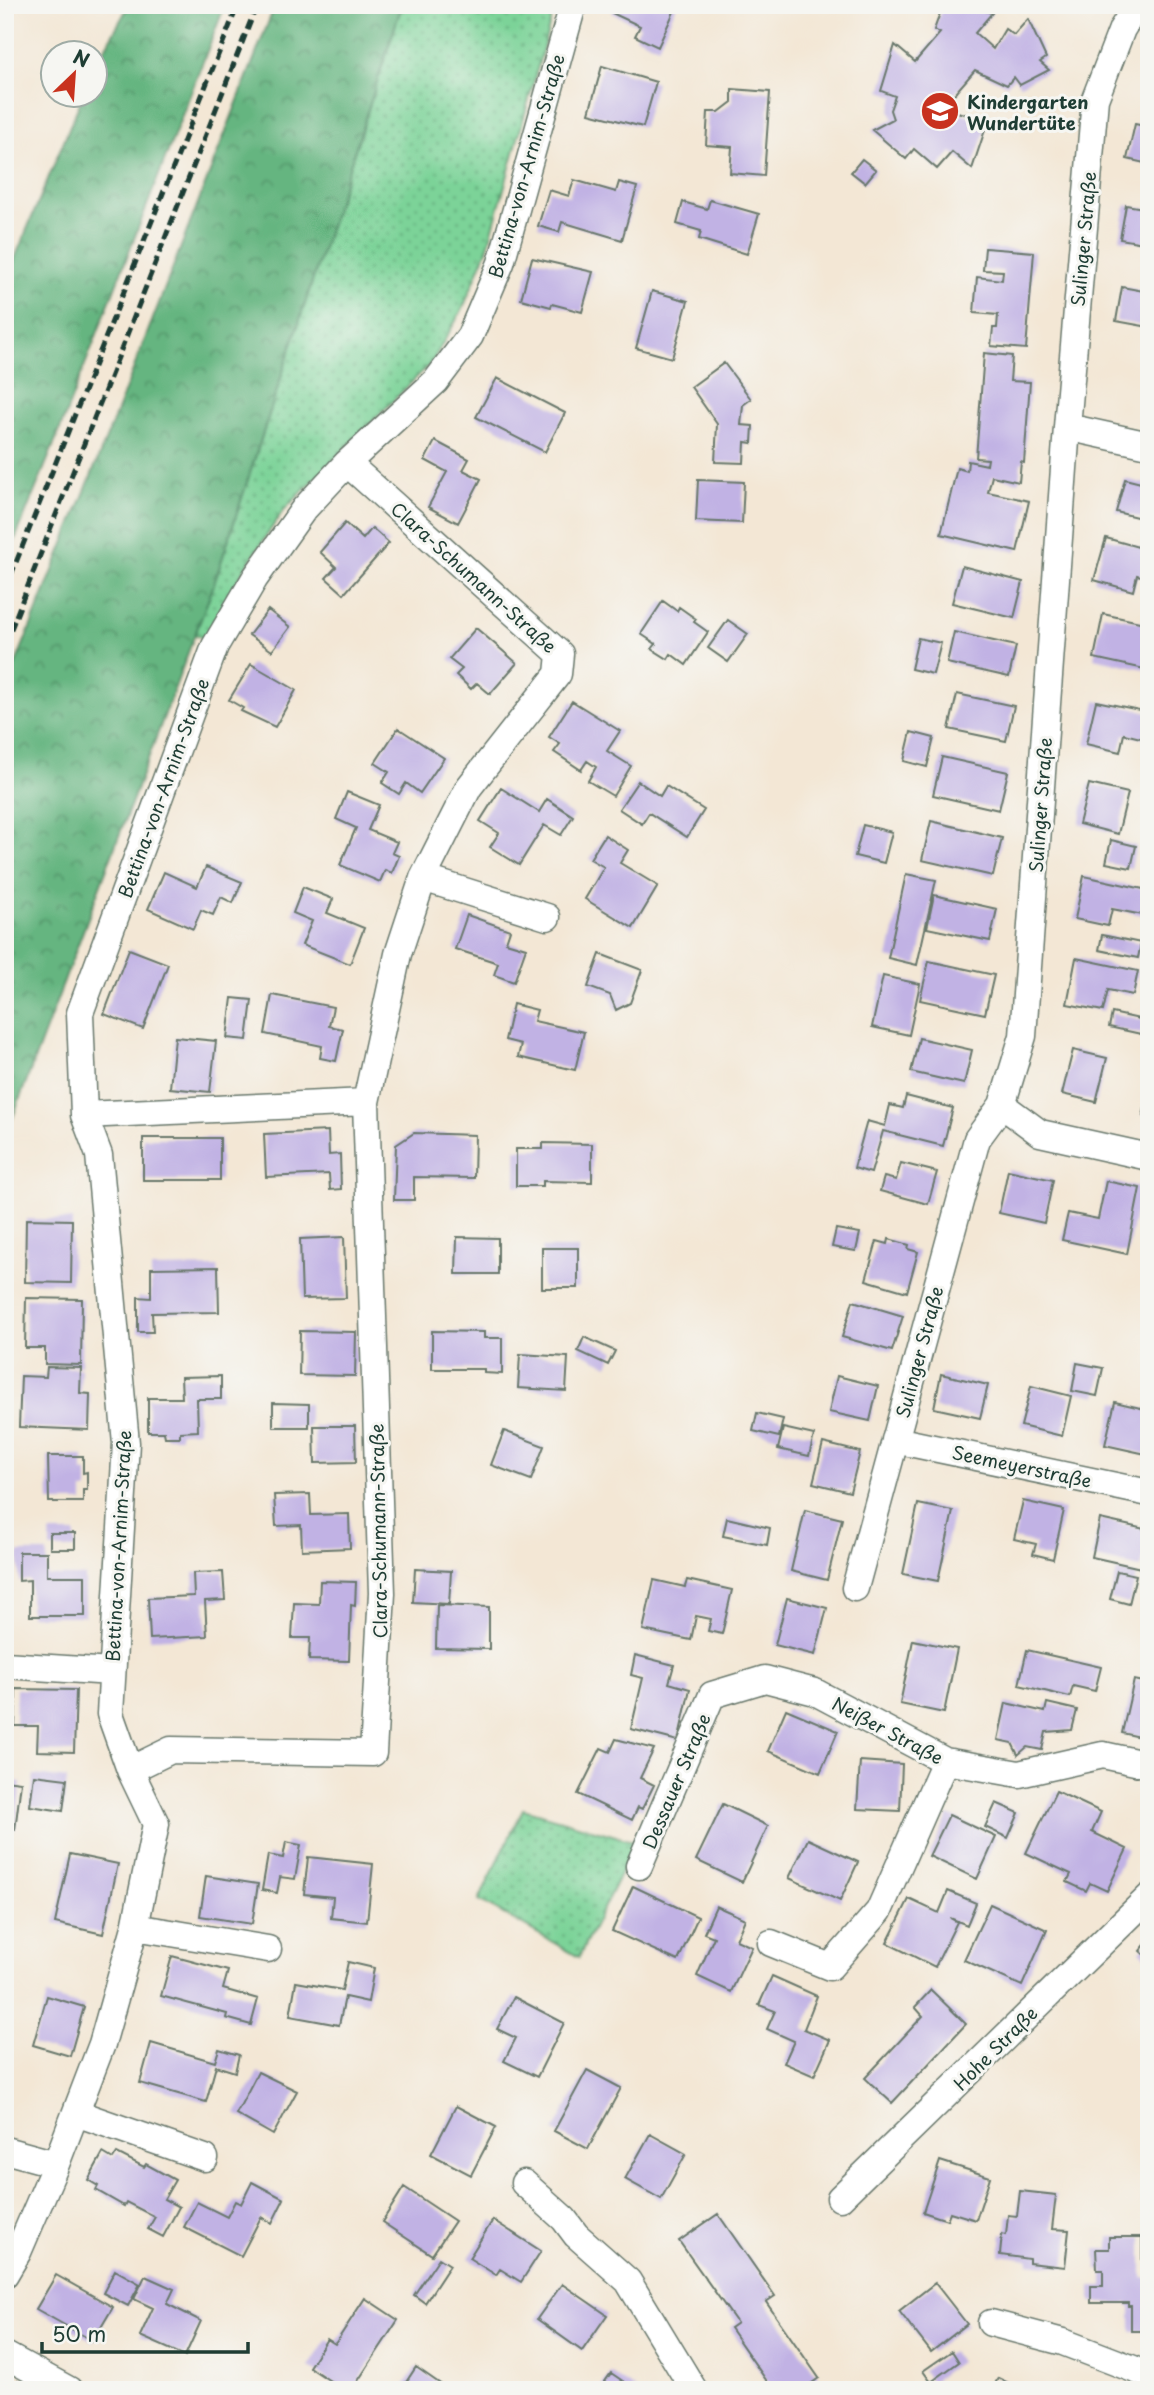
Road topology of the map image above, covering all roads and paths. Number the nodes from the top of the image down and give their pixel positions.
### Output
1 (573, 5) edge
2 (1137, 5) edge
3 (1067, 428) junction
4 (1149, 445) edge
5 (347, 463) junction
6 (423, 877) junction
7 (547, 917) dead end
8 (366, 1102) junction
9 (1002, 1105) junction
10 (84, 1115) junction
11 (1149, 1157) edge
12 (895, 1440) junction
13 (1149, 1493) edge
14 (855, 1588) dead end
15 (5, 1665) edge
16 (112, 1672) junction
17 (712, 1695) joint
18 (945, 1761) junction
19 (1149, 1765) edge
20 (130, 1770) junction
21 (639, 1867) dead end
22 (1149, 1897) edge
23 (135, 1927) junction
24 (771, 1943) dead end
25 (268, 1949) dead end
26 (76, 2113) junction
27 (5, 2150) edge
28 (205, 2158) dead end
29 (56, 2164) junction
30 (524, 2182) dead end
31 (840, 2198) dead end
32 (5, 2274) edge
33 (991, 2323) dead end
34 (5, 2355) edge
35 (1149, 2375) edge
36 (69, 2390) edge
37 (694, 2390) edge

1 - 5 street, Bettina-von-Arnim-Straße
2 - 3 street, Sulinger Straße
3 - 4 street
3 - 9 street, Sulinger Straße
5 - 6 street, Clara-Schumann-Straße
5 - 10 street, Bettina-von-Arnim-Straße
6 - 7 street
6 - 8 street, Clara-Schumann-Straße
8 - 10 street
8 - 20 street, Clara-Schumann-Straße
9 - 11 street
9 - 12 street, Sulinger Straße
10 - 16 street, Bettina-von-Arnim-Straße
12 - 13 street, Seemeyerstraße
12 - 14 street, Sulinger Straße
15 - 16 street, Bettina-von-Arnim-Straße
16 - 20 street, Bettina-von-Arnim-Straße
17 - 18 street, Neißer Straße
17 - 21 street, Dessauer Straße
18 - 19 street, Neißer Straße
18 - 24 street
20 - 23 street, Bettina-von-Arnim-Straße
22 - 31 street, Hohe Straße
23 - 25 street
23 - 26 street, Bettina-von-Arnim-Straße
26 - 28 street
26 - 29 street, Bettina-von-Arnim-Straße
27 - 29 street
29 - 32 street, Bettina-von-Arnim-Straße
30 - 37 street
33 - 35 street
34 - 36 street

